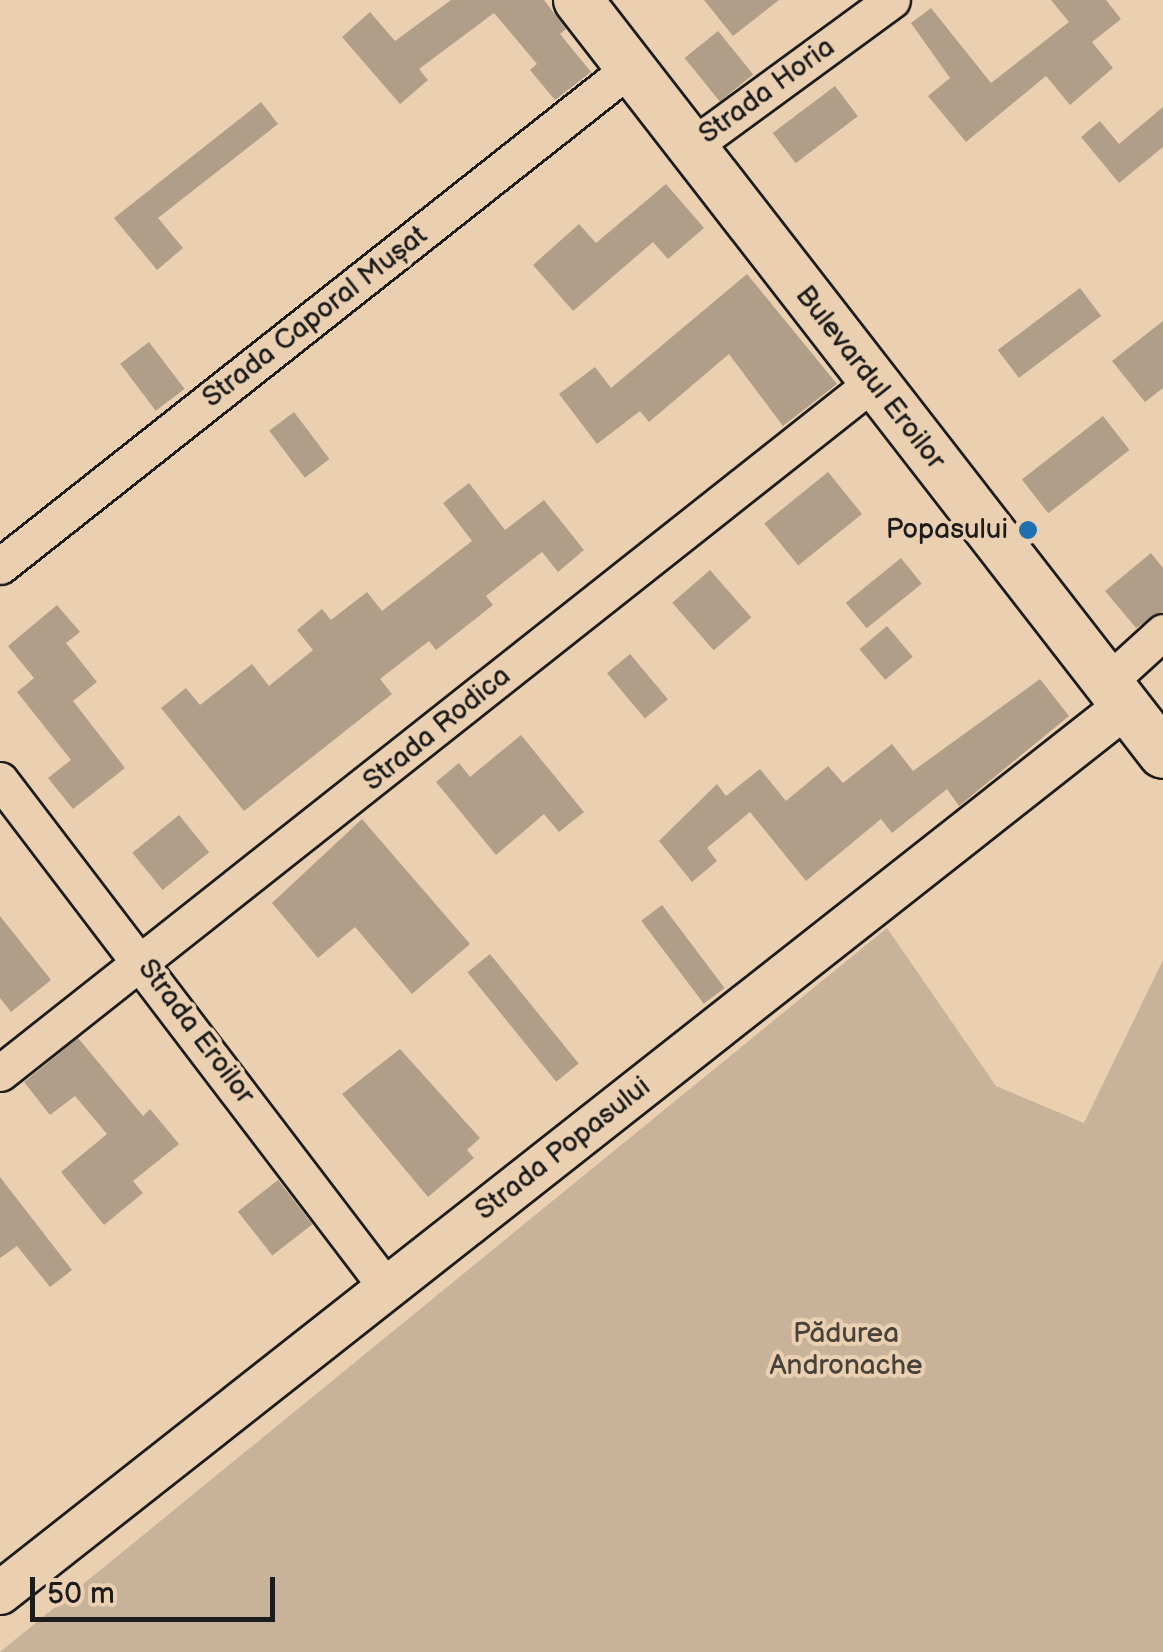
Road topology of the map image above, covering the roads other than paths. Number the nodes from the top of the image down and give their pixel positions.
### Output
1 (578, 0) edge
2 (892, 0) edge
3 (630, 68) junction
4 (691, 147) junction
5 (872, 383) junction
6 (0, 566) edge
7 (1163, 632) edge
8 (1117, 694) junction
9 (1163, 754) edge
10 (0, 780) edge
11 (146, 964) junction
12 (0, 1073) edge
13 (387, 1288) junction
14 (0, 1593) edge

1 - 3 main road, Bulevardul Eroilor
2 - 4 street, Strada Horia
3 - 4 main road, Bulevardul Eroilor
3 - 6 street, Strada Caporal Mușat
4 - 5 main road, Bulevardul Eroilor
5 - 8 main road, Bulevardul Eroilor
5 - 11 street, Strada Rodica
7 - 8 street
8 - 9 main road, Bulevardul Eroilor
8 - 13 street, Strada Popasului
10 - 11 street, Strada Eroilor
11 - 12 street, Strada Rodica
11 - 13 street, Strada Eroilor
13 - 14 street, Strada Popasului

